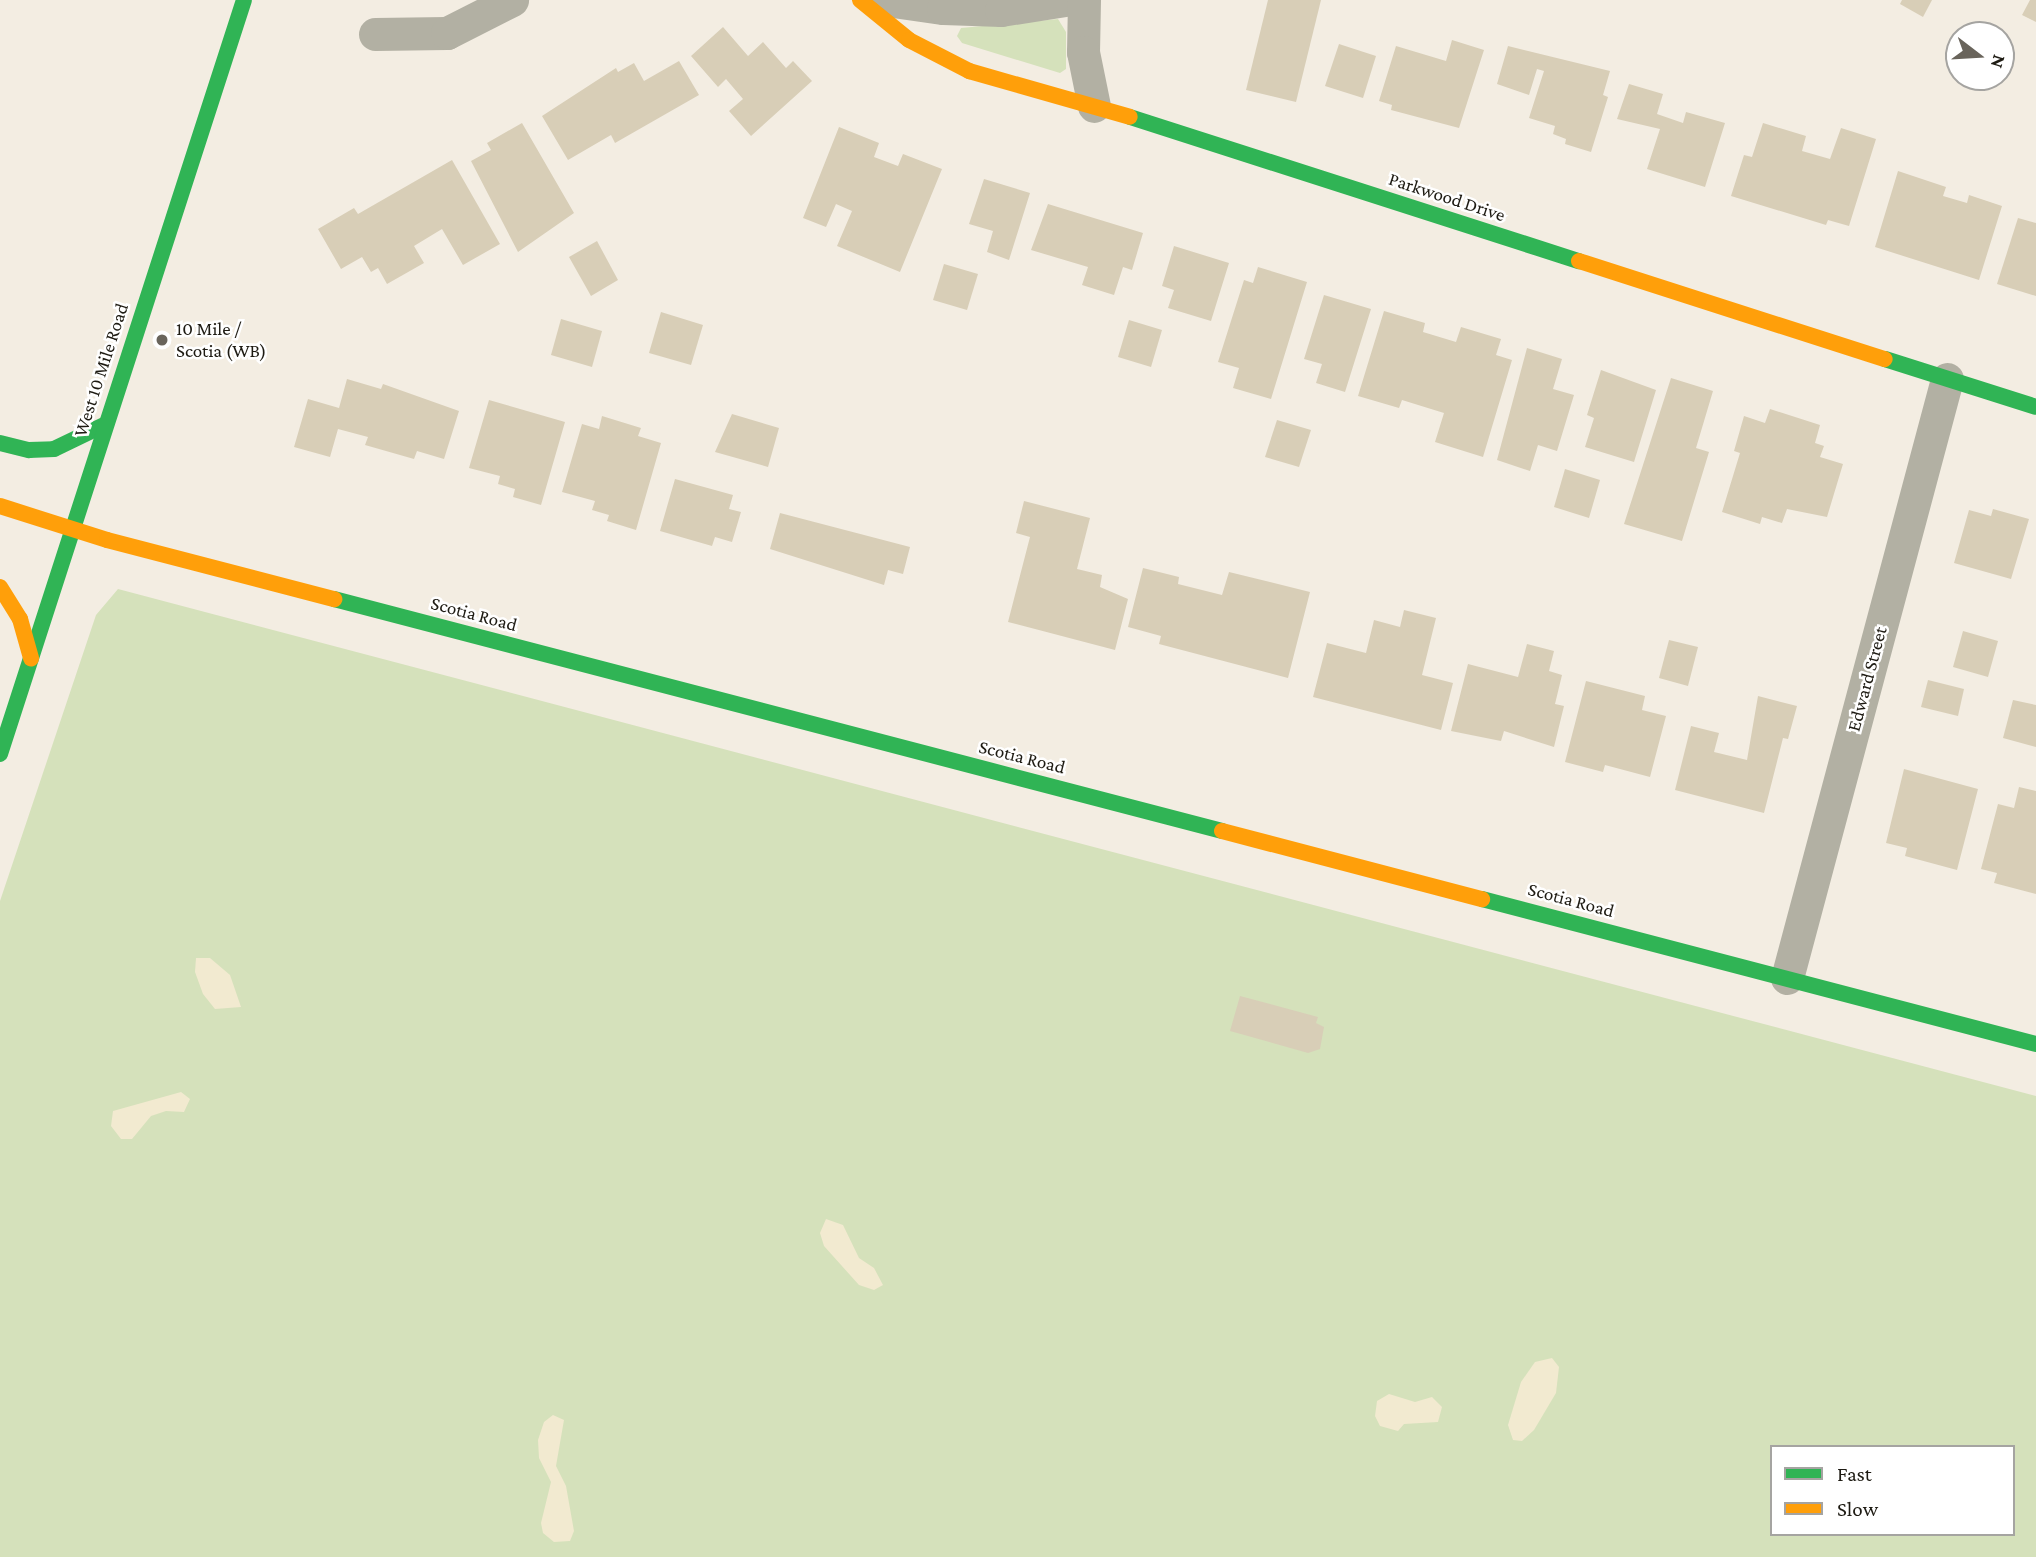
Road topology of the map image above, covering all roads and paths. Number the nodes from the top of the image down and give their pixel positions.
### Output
1 (244, 0) edge
2 (512, 0) edge
3 (860, 0) edge
4 (886, 0) edge
5 (1065, 0) edge
6 (1084, 0) edge
7 (375, 34) dead end
8 (1094, 106) junction
9 (1947, 379) junction
10 (2036, 407) edge
11 (106, 424) junction
12 (0, 443) edge
13 (0, 506) edge
14 (72, 529) junction
15 (0, 587) edge
16 (31, 658) junction
17 (0, 754) edge
18 (1787, 978) junction
19 (2036, 1044) edge

1 - 11 street, West 10 Mile Road
2 - 7 street
3 - 8 street, Parkwood Drive
4 - 5 street
6 - 8 street
8 - 9 street, Parkwood Drive
9 - 10 street, Parkwood Drive
9 - 18 street, Edward Street
11 - 12 street
11 - 14 street, West 10 Mile Road
13 - 14 street, Scotia Road
14 - 16 street, West 10 Mile Road
14 - 18 street, Scotia Road
15 - 16 street
16 - 17 street, West 10 Mile Road
18 - 19 street, Scotia Road

